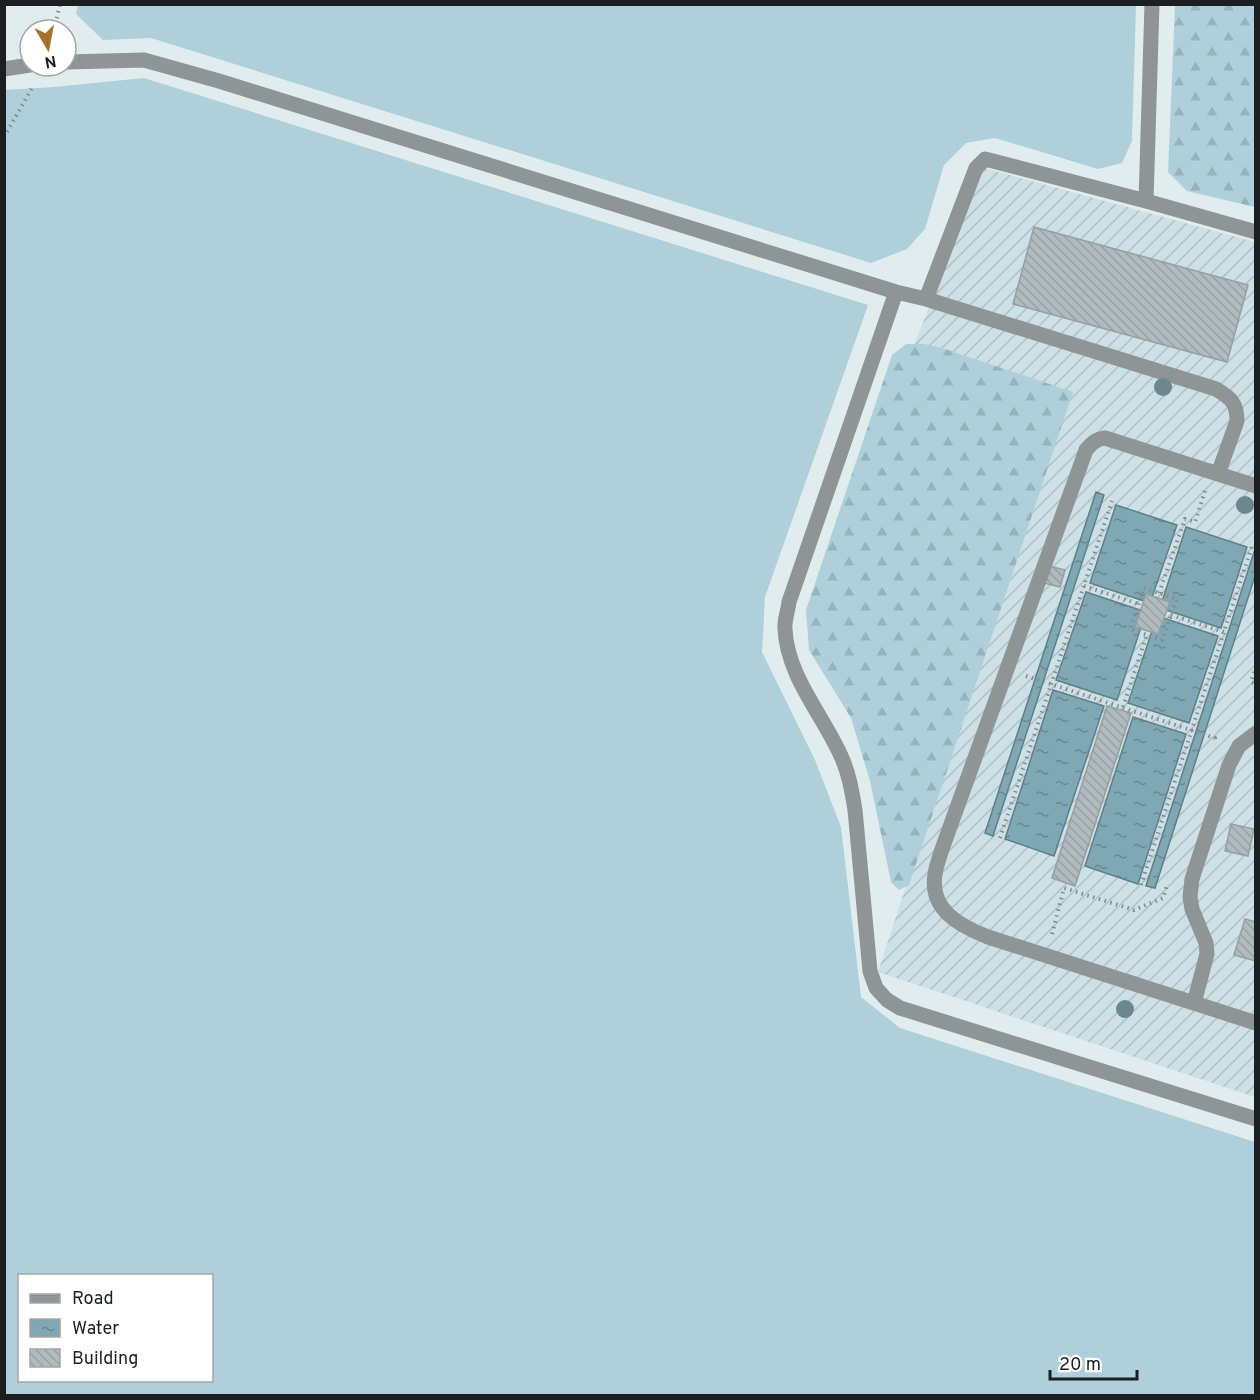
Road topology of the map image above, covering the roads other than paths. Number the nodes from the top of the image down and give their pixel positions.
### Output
1 (1152, 4) edge
2 (78, 62) edge
3 (1146, 201) junction
4 (1256, 232) edge
5 (896, 292) junction
6 (926, 299) junction
7 (1215, 472) junction
8 (1256, 486) edge
9 (1256, 734) edge
10 (1194, 1003) junction
11 (1256, 1023) edge
12 (1256, 1119) edge

1 - 3 lane
2 - 5 lane
3 - 4 lane
3 - 6 lane
5 - 6 lane
5 - 12 lane
6 - 7 lane
7 - 8 lane
7 - 10 lane
9 - 10 lane
10 - 11 lane

